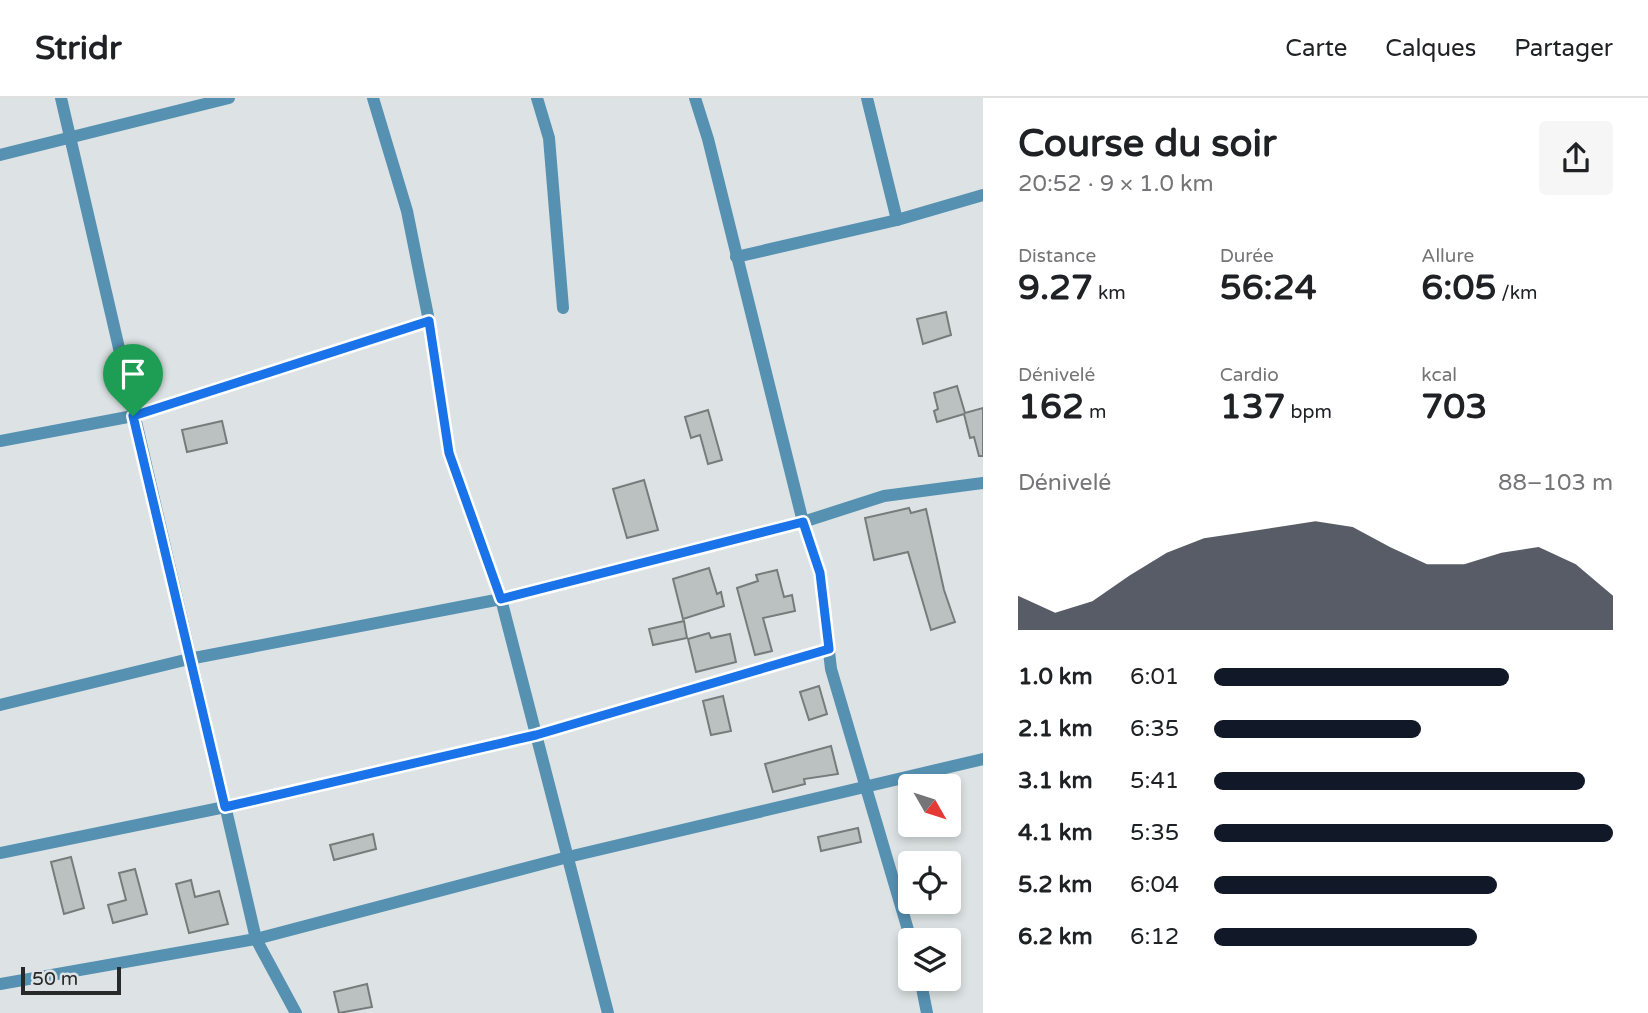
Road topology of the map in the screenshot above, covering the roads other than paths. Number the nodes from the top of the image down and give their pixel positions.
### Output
1 (61, 98) edge
2 (229, 98) edge
3 (373, 98) edge
4 (537, 98) edge
5 (695, 98) edge
6 (867, 98) edge
7 (70, 136) junction
8 (0, 155) edge
9 (983, 194) edge
10 (897, 220) junction
11 (736, 257) junction
12 (563, 308) dead end
13 (429, 321) junction
14 (133, 416) junction
15 (0, 441) edge
16 (983, 483) edge
17 (803, 522) junction
18 (501, 599) junction
19 (829, 649) junction
20 (189, 659) junction
21 (0, 705) edge
22 (536, 735) junction
23 (983, 759) edge
24 (867, 788) junction
25 (225, 807) junction
26 (0, 853) edge
27 (568, 857) junction
28 (908, 928) edge
29 (256, 939) junction
30 (0, 984) edge
31 (923, 991) edge
32 (296, 1013) edge
33 (608, 1013) edge
34 (927, 1013) edge

1 - 7 street
2 - 7 street
3 - 13 street
4 - 12 street
5 - 11 street
6 - 10 street
7 - 8 street
7 - 14 street
9 - 10 street
10 - 11 street
11 - 17 street
13 - 14 street
13 - 18 street
14 - 15 street
14 - 20 street
16 - 17 street
17 - 18 street
17 - 19 street
18 - 20 street
18 - 22 street
19 - 22 street
19 - 24 street
20 - 21 street
20 - 25 street
22 - 25 street
22 - 27 street
23 - 24 street
24 - 27 street
24 - 28 street
25 - 26 street
25 - 29 street
27 - 29 street
27 - 33 street
29 - 30 street
29 - 32 street
31 - 34 street

